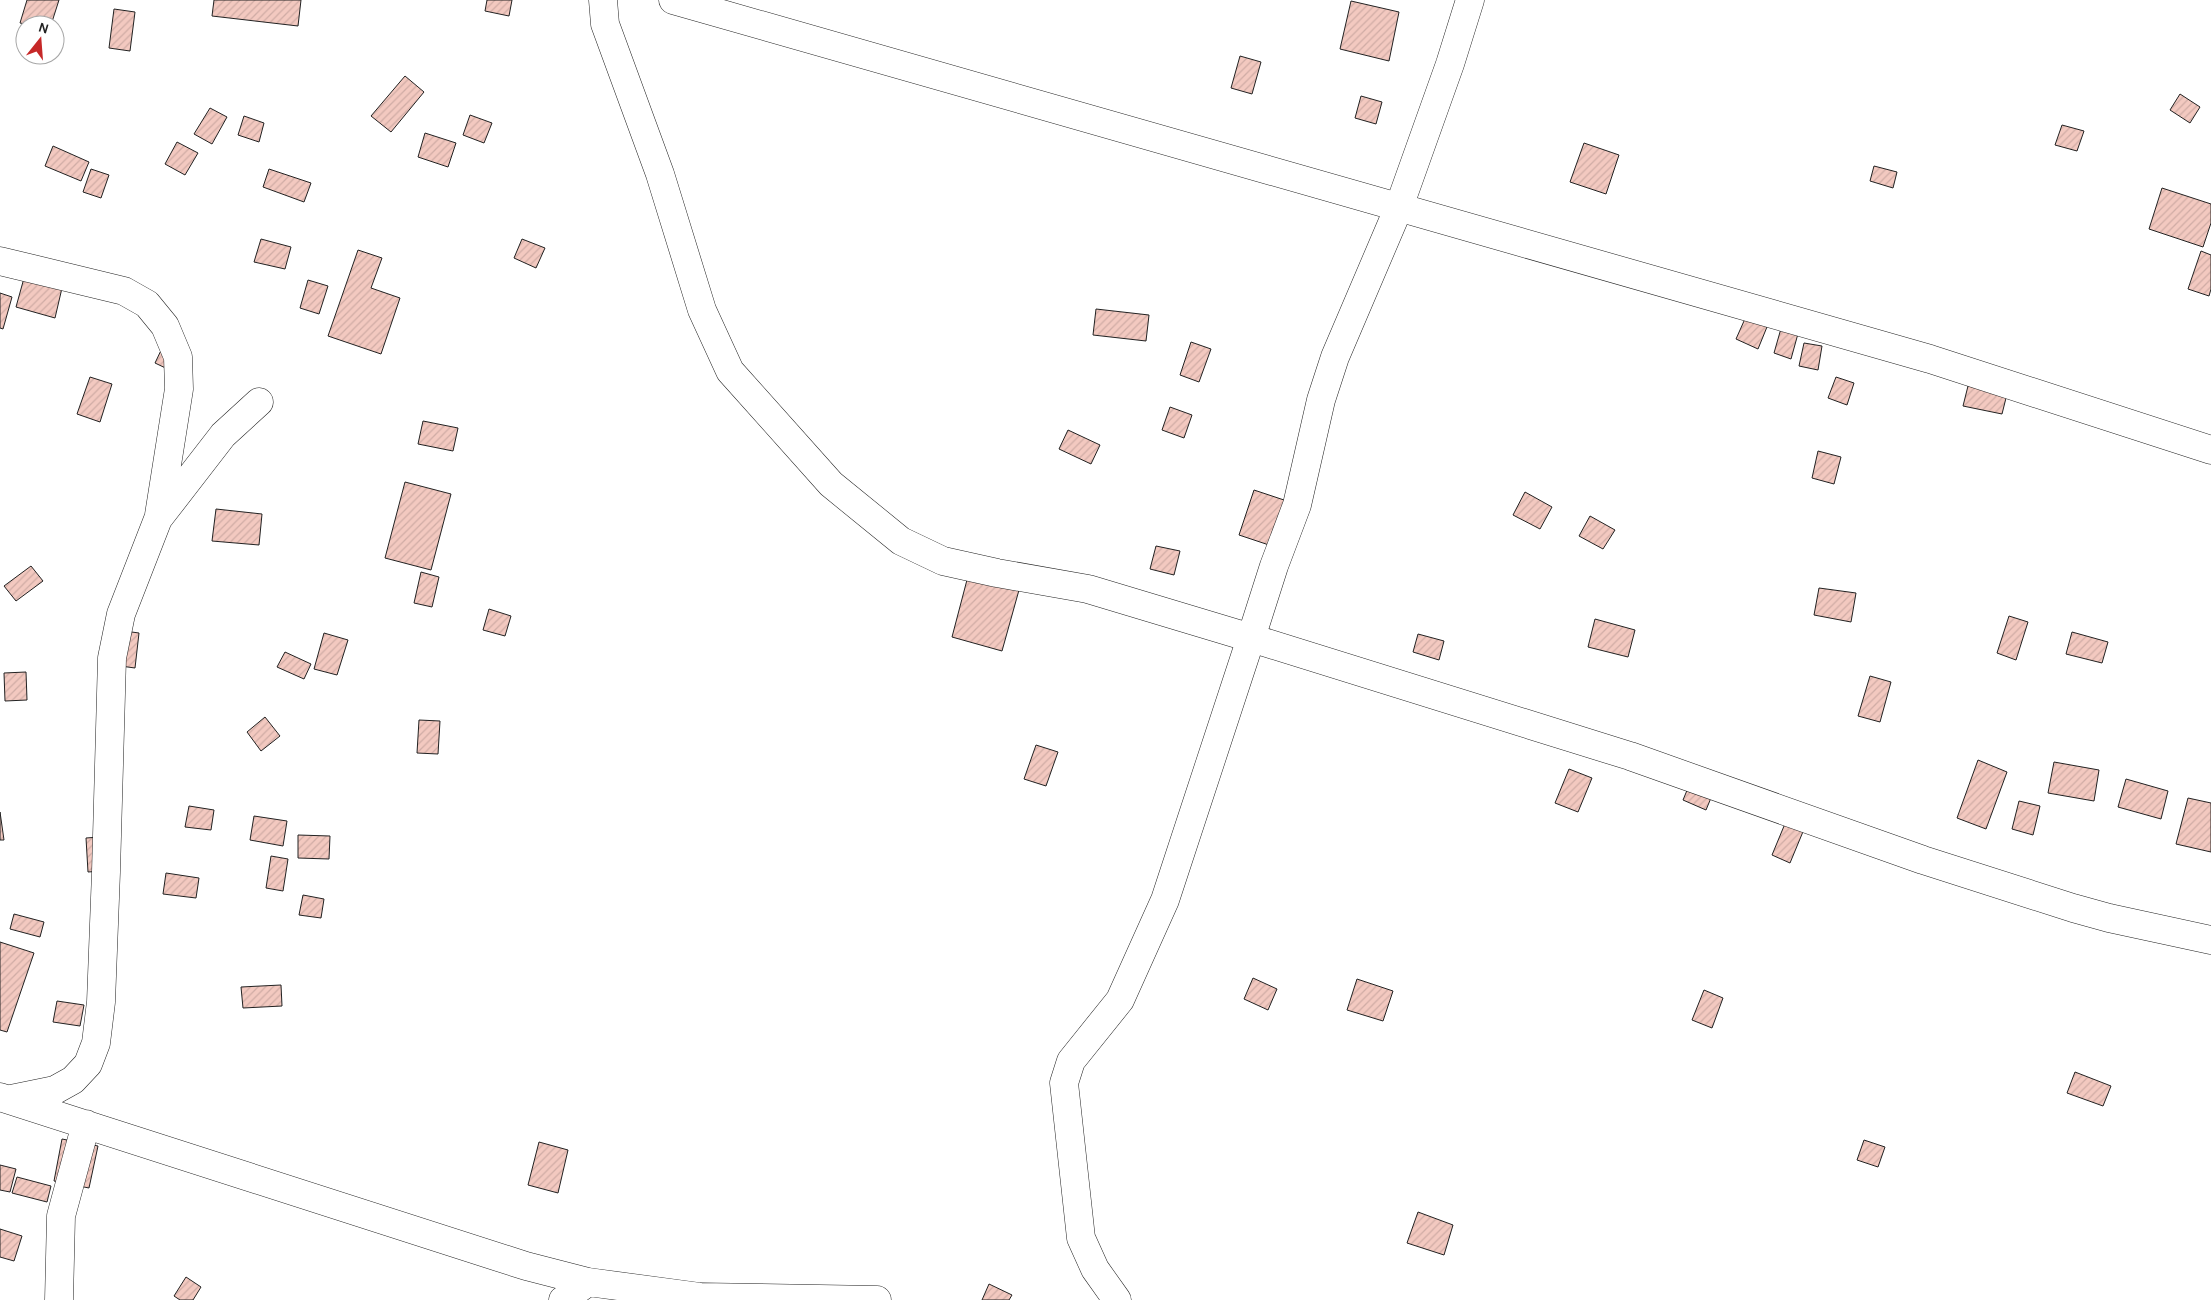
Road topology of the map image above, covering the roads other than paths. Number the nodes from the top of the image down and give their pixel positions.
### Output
1 (603, 0) edge
2 (673, 0) edge
3 (1470, 0) edge
4 (1399, 207) junction
5 (0, 261) edge
6 (259, 402) dead end
7 (2211, 450) edge
8 (158, 519) junction
9 (1250, 638) junction
10 (2211, 940) edge
11 (5, 1098) edge
12 (86, 1124) junction
13 (588, 1282) junction
14 (59, 1300) edge
15 (562, 1300) edge
16 (877, 1300) edge
17 (1117, 1300) edge

1 - 9 street
2 - 4 street
3 - 4 street
4 - 7 street
4 - 9 street
5 - 8 street
6 - 8 street
8 - 11 street
9 - 10 street
9 - 17 street
11 - 12 street
12 - 13 street
12 - 14 street
13 - 15 street
13 - 16 street

